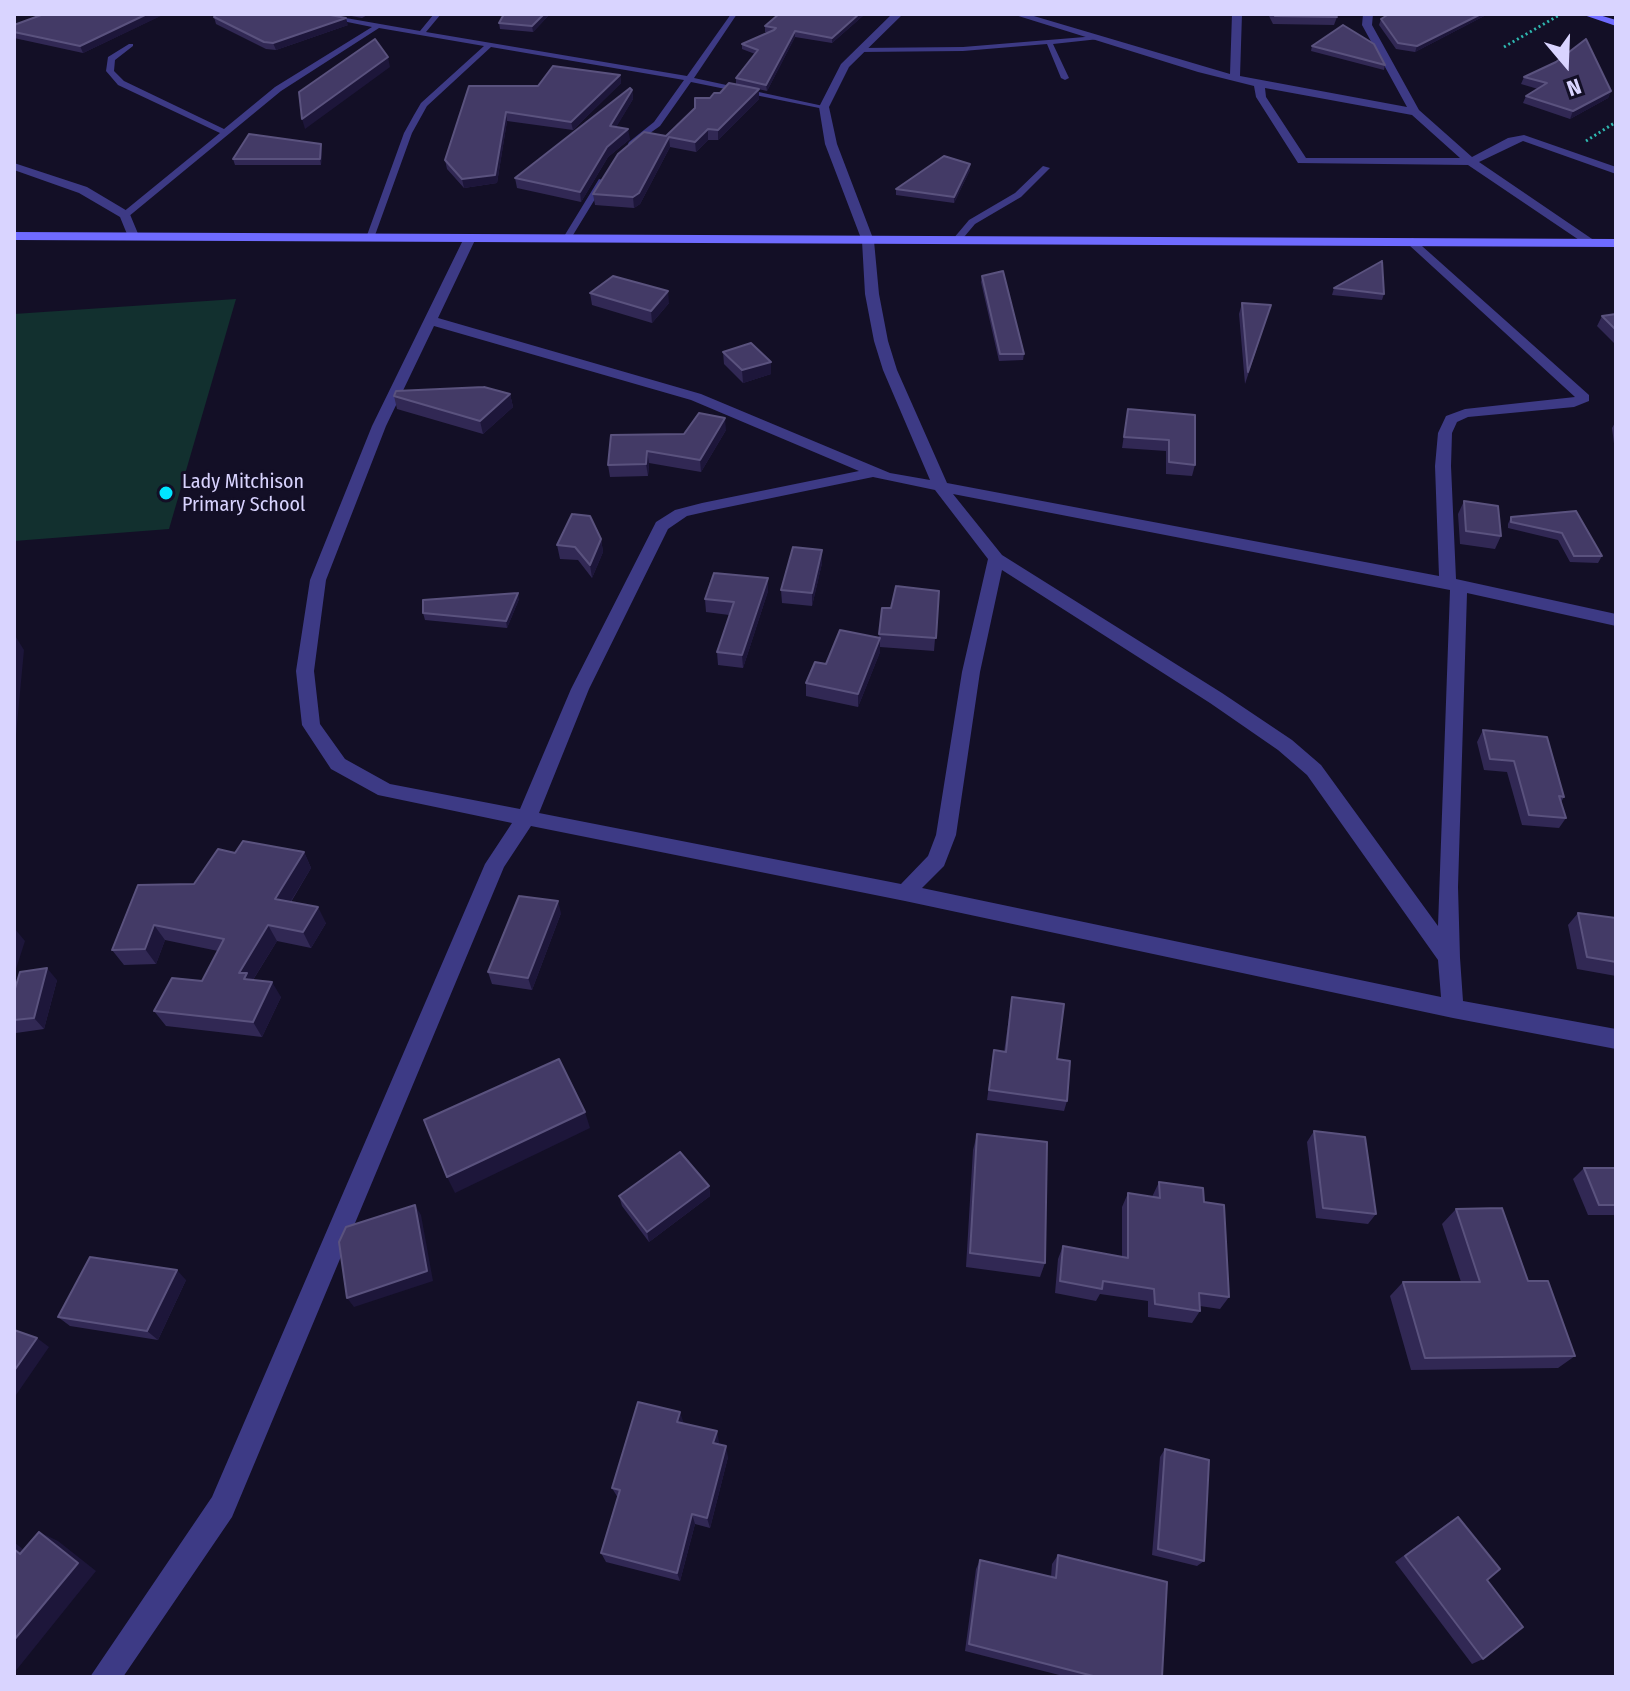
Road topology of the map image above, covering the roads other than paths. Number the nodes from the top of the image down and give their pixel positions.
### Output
1 (311, 14) edge
2 (438, 14) edge
3 (734, 14) edge
4 (898, 14) edge
5 (1017, 14) edge
6 (1237, 14) edge
7 (1368, 14) edge
8 (1586, 14) edge
9 (1616, 23) edge
10 (379, 25) junction
11 (422, 32) junction
12 (1097, 38) junction
13 (490, 44) junction
14 (1050, 44) junction
15 (131, 45) dead end
16 (860, 50) junction
17 (1065, 78) dead end
18 (1235, 78) junction
19 (689, 79) junction
20 (1259, 84) junction
21 (824, 107) junction
22 (1415, 112) junction
23 (226, 133) junction
24 (621, 154) edge
25 (1471, 162) junction
26 (14, 166) edge
27 (1046, 168) dead end
28 (1616, 171) edge
29 (607, 172) edge
30 (125, 215) junction
31 (14, 236) edge
32 (133, 236) junction
33 (370, 238) junction
34 (470, 238) junction
35 (567, 238) junction
36 (868, 241) junction
37 (956, 241) junction
38 (1413, 242) junction
39 (1592, 243) junction
40 (1616, 243) edge
41 (430, 320) junction
42 (872, 473) junction
43 (941, 488) junction
44 (996, 559) junction
45 (1453, 586) junction
46 (1616, 620) edge
47 (527, 817) junction
48 (905, 893) junction
49 (1449, 958) junction
50 (1453, 1009) junction
51 (1616, 1039) edge
52 (105, 1677) edge

1 - 10 lane
2 - 11 lane
3 - 19 lane
4 - 16 street
5 - 12 street
6 - 18 street
7 - 22 street
8 - 9 main road
10 - 11 lane
10 - 23 lane
11 - 13 lane
12 - 14 lane
12 - 18 street
13 - 19 lane
13 - 33 lane
14 - 16 lane
14 - 17 lane
15 - 23 lane
16 - 21 street
18 - 20 street
19 - 21 lane
19 - 24 lane
20 - 22 street
20 - 25 street
21 - 36 street
22 - 25 street
23 - 30 lane
25 - 28 street
25 - 39 street
26 - 30 street
27 - 37 lane
29 - 35 lane
30 - 32 street
31 - 32 main road
32 - 33 main road
33 - 34 main road
34 - 35 main road
34 - 41 street
35 - 36 main road
36 - 37 main road
36 - 43 street
37 - 38 main road
38 - 39 main road
38 - 45 street
39 - 40 main road
41 - 42 street
41 - 47 street
42 - 43 street
42 - 47 street
43 - 44 street
43 - 45 street
44 - 48 street
44 - 49 street
45 - 46 street
45 - 49 street
47 - 48 street
47 - 52 street
48 - 50 street
49 - 50 street
50 - 51 street

